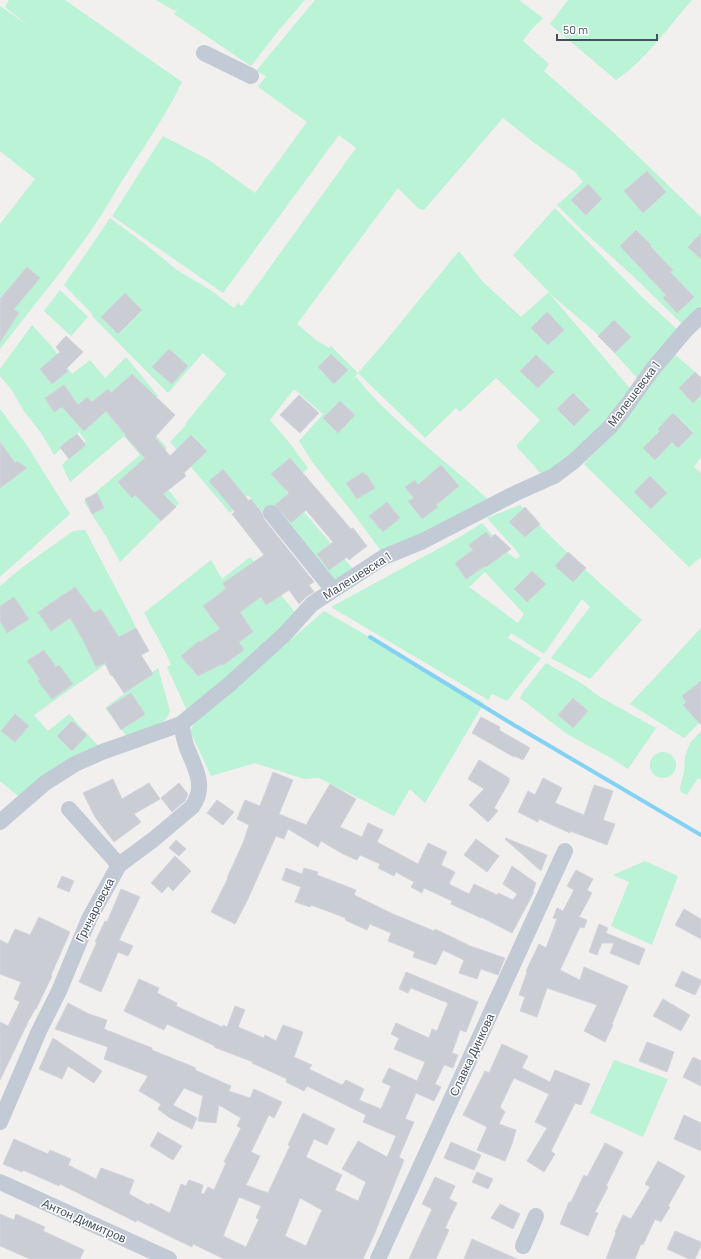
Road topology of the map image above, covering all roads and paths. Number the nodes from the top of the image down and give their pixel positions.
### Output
1 (204, 53) dead end
2 (251, 76) dead end
3 (701, 315) edge
4 (271, 514) dead end
5 (333, 590) junction
6 (181, 724) junction
7 (69, 809) dead end
8 (0, 822) edge
9 (565, 851) dead end
10 (119, 865) junction
11 (0, 1122) edge
12 (0, 1182) edge
13 (536, 1216) dead end
14 (523, 1246) dead end
15 (169, 1259) edge
16 (378, 1259) edge

1 - 2 street
3 - 5 street, Малешевска 1
4 - 5 street
5 - 6 street, Малешевска 1
6 - 8 street, Малешевска 1
6 - 10 street, Грнчаровска
7 - 10 street
9 - 16 street, Славка Динкова
10 - 11 street, Грнчаровска
12 - 15 street, Антон Димитров
13 - 14 street

